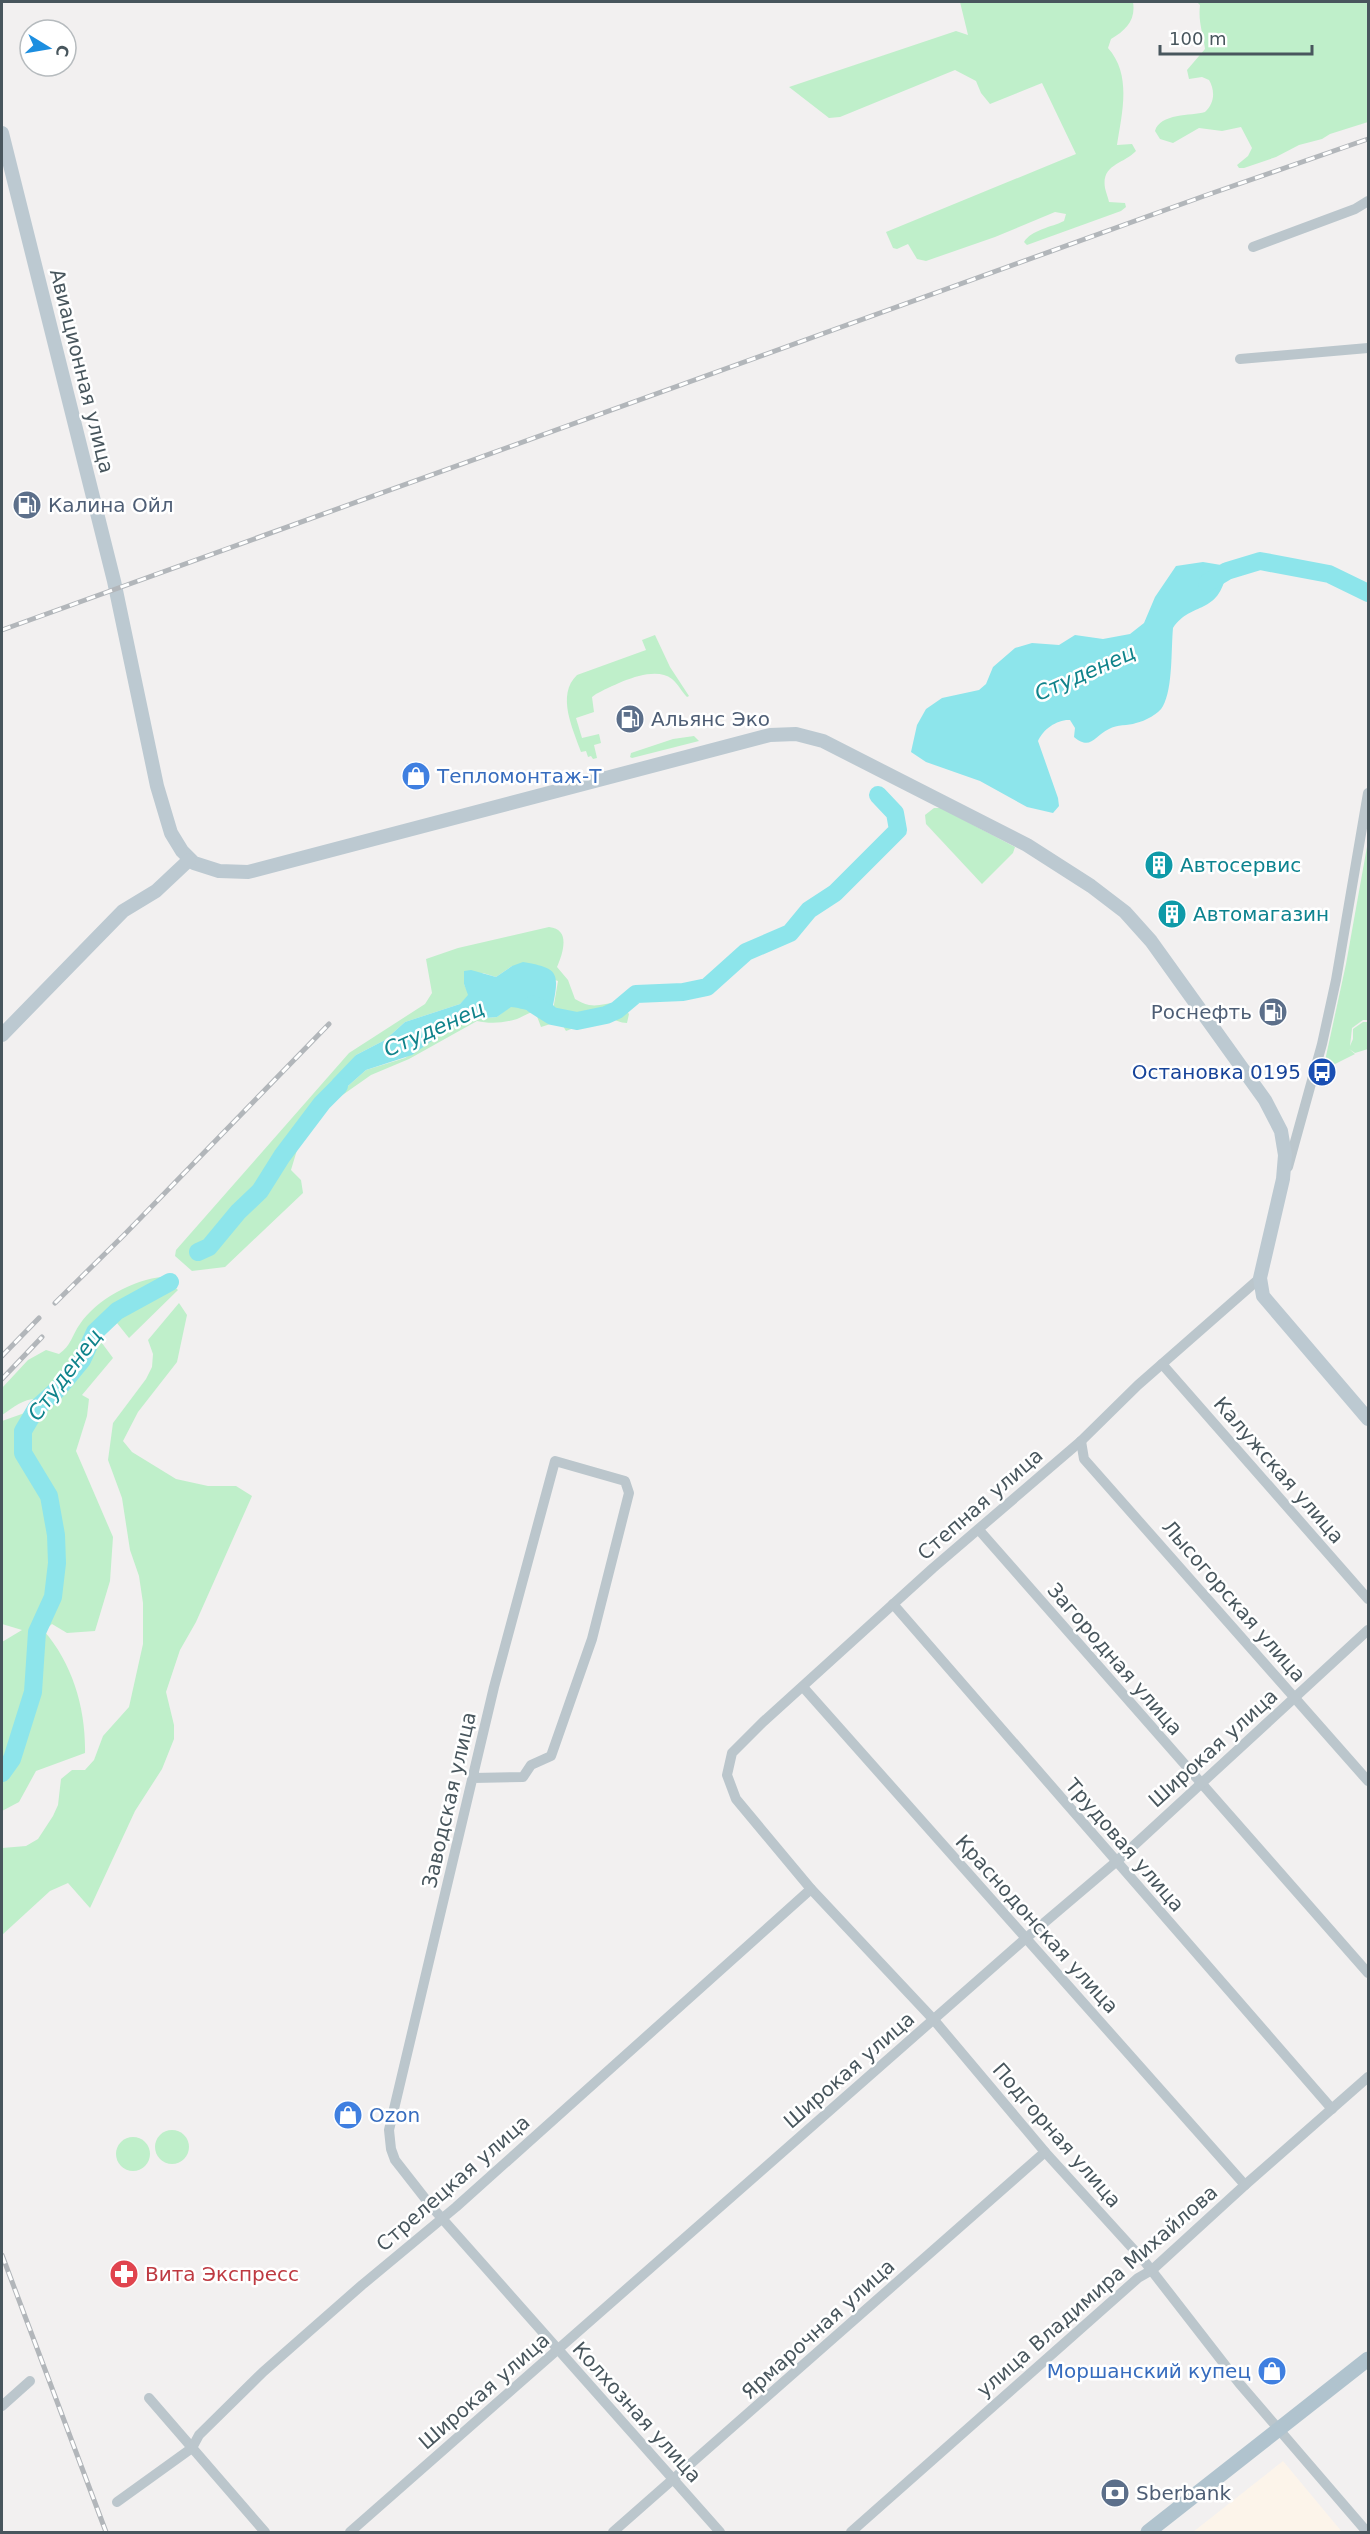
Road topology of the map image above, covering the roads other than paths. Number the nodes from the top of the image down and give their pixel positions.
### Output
1 (2, 133) edge
2 (1368, 201) edge
3 (1253, 247) dead end
4 (1368, 348) edge
5 (1240, 359) dead end
6 (1368, 793) edge
7 (189, 860) junction
8 (2, 1035) edge
9 (1280, 1193) junction
10 (1260, 1278) junction
11 (1162, 1364) junction
12 (1368, 1419) edge
13 (1081, 1441) junction
14 (979, 1530) junction
15 (1368, 1599) edge
16 (893, 1604) junction
17 (1368, 1630) edge
18 (803, 1687) junction
19 (1295, 1698) junction
20 (729, 1761) joint
21 (472, 1778) junction
22 (1368, 1781) edge
23 (1200, 1783) junction
24 (1117, 1861) junction
25 (811, 1889) junction
26 (1025, 1938) junction
27 (1368, 1972) edge
28 (934, 2020) junction
29 (1368, 2077) edge
30 (1332, 2109) junction
31 (390, 2149) joint
32 (1045, 2152) junction
33 (1245, 2185) junction
34 (443, 2218) junction
35 (1152, 2270) junction
36 (558, 2351) junction
37 (1368, 2359) edge
38 (30, 2382) dead end
39 (149, 2398) dead end
40 (2, 2406) edge
41 (1279, 2429) junction
42 (192, 2448) junction
43 (674, 2481) junction
44 (117, 2502) dead end
45 (264, 2532) edge
46 (350, 2532) edge
47 (613, 2532) edge
48 (720, 2532) edge
49 (851, 2532) edge
50 (1148, 2532) edge
51 (1367, 2532) edge

1 - 7 main road, Авиационная улица
2 - 3 street
4 - 5 street
6 - 9 street
7 - 8 main road
7 - 9 main road
9 - 10 main road
10 - 11 street, Степная улица
10 - 12 main road
11 - 13 street, Степная улица
11 - 15 street, Калужская улица
13 - 14 street, Степная улица
13 - 19 street, Лысогорская улица
14 - 16 street, Степная улица
14 - 23 street, Загородная улица
16 - 18 street, Степная улица
16 - 24 street, Трудовая улица
17 - 19 street, Широкая улица
18 - 20 street, Степная улица
18 - 26 street, Краснодонская улица
19 - 22 street, Лысогорская улица
19 - 23 street, Широкая улица
20 - 25 street, Подгорная улица
21 - 21 street, Заводская улица
21 - 31 street, Заводская улица
23 - 24 street, Широкая улица
23 - 27 street, Загородная улица
24 - 26 street, Широкая улица
24 - 30 street, Трудовая улица
25 - 28 street, Подгорная улица
25 - 34 street, Стрелецкая улица
26 - 28 street, Широкая улица
26 - 33 street, Краснодонская улица
28 - 32 street, Подгорная улица
28 - 36 street, Широкая улица
29 - 30 street, улица Владимира Михайлова
30 - 33 street, улица Владимира Михайлова
31 - 34 street, Колхозная улица
32 - 35 street, Подгорная улица
32 - 43 street, Ярмарочная улица
33 - 35 street, улица Владимира Михайлова
34 - 36 street, Колхозная улица
34 - 42 street, Стрелецкая улица
35 - 41 street, Подгорная улица
35 - 49 street, улица Владимира Михайлова
36 - 43 street, Колхозная улица
36 - 46 street, Широкая улица
37 - 41 main road
38 - 40 street
39 - 42 street
41 - 50 main road
41 - 51 street, Подгорная улица
42 - 44 street, Стрелецкая улица
42 - 45 street
43 - 47 street, Ярмарочная улица
43 - 48 street, Колхозная улица

